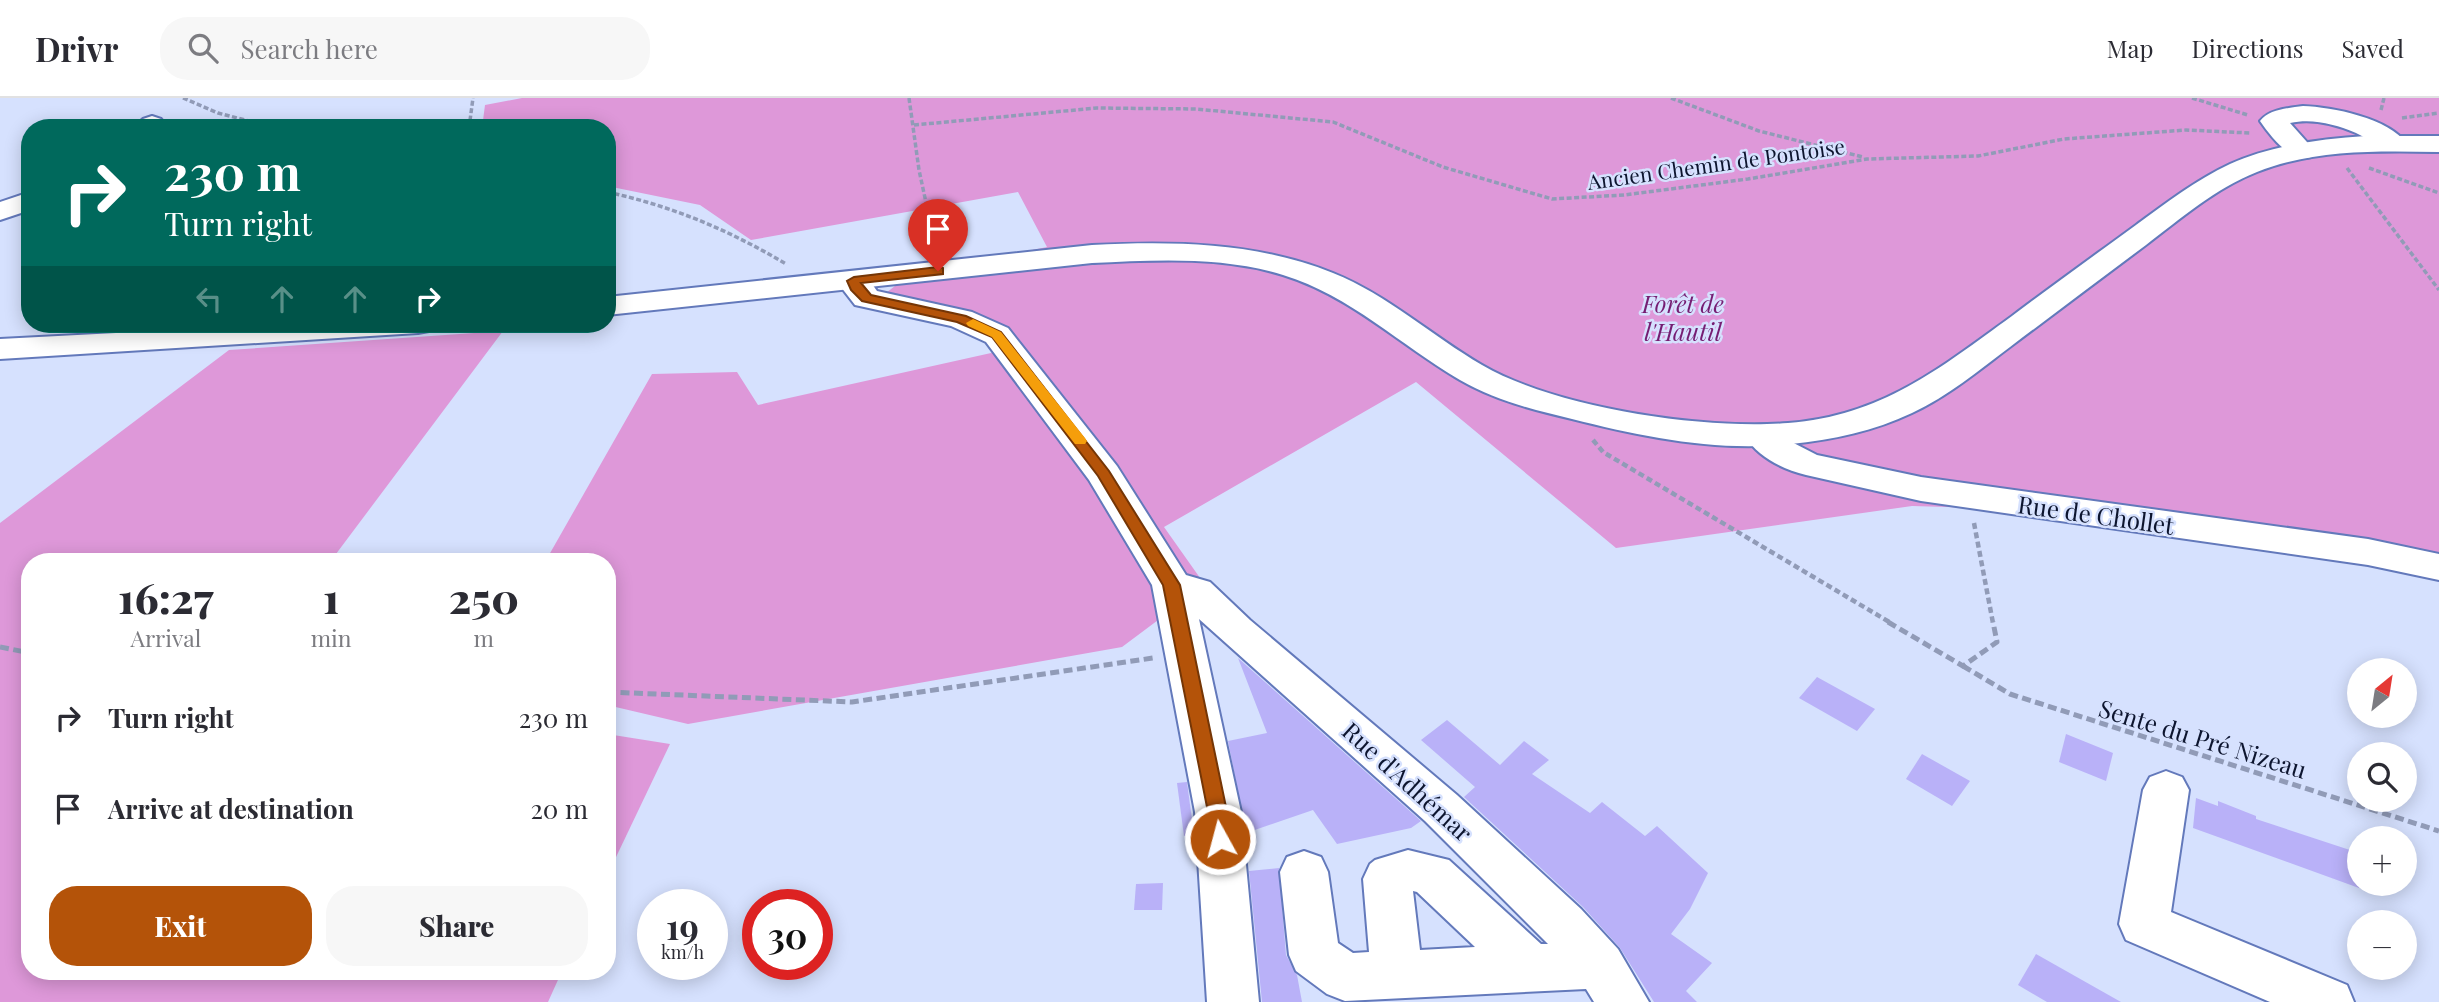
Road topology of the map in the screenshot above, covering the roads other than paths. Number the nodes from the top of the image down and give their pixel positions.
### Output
1 (2388, 139) junction
2 (2439, 144) edge
3 (2302, 151) junction
4 (21, 204) edge
5 (0, 212) edge
6 (854, 281) junction
7 (616, 305) edge
8 (296, 333) edge
9 (0, 349) edge
10 (1762, 436) junction
11 (2439, 567) edge
12 (1172, 585) junction
13 (2166, 790) dead end
14 (1304, 872) dead end
15 (1531, 968) junction
16 (1397, 974) junction
17 (1611, 984) edge
18 (1233, 1002) edge
19 (2328, 1002) edge

1 - 2 main road
1 - 3 main road
1 - 3 main road
3 - 10 main road
4 - 5 main road
6 - 7 main road
6 - 10 main road
6 - 12 main road
8 - 9 main road
10 - 11 main road, Rue de Chollet
12 - 17 main road, Rue d'Adhémar
12 - 18 main road
13 - 19 main road
14 - 16 main road
15 - 16 main road
15 - 16 main road
15 - 17 main road

